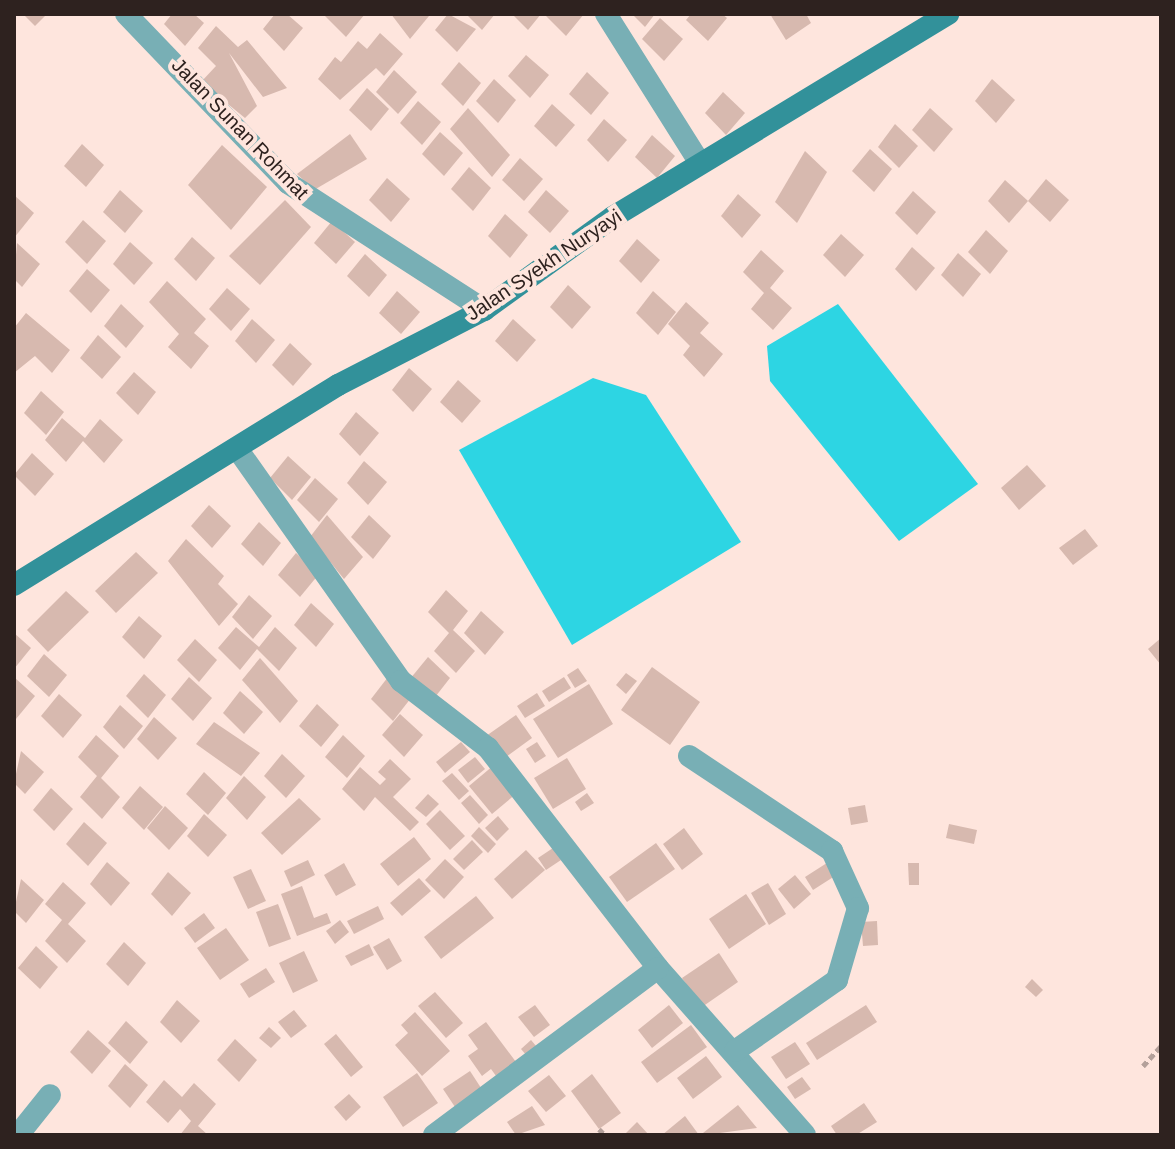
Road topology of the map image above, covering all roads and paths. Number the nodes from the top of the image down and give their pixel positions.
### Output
1 (126, 14) edge
2 (606, 14) edge
3 (948, 14) edge
4 (700, 163) junction
5 (484, 310) junction
6 (238, 450) junction
7 (14, 585) edge
8 (689, 756) dead end
9 (658, 968) junction
10 (1161, 1046) edge
11 (735, 1051) junction
12 (1143, 1066) dead end
13 (50, 1095) dead end
14 (599, 1129) dead end
15 (18, 1135) edge
16 (434, 1135) edge
17 (605, 1135) edge
18 (805, 1135) edge

1 - 5 street, Jalan Sunan Rohmat
2 - 4 street
3 - 4 main road, Jalan Syekh Nuryayi
4 - 5 main road, Jalan Syekh Nuryayi
5 - 6 main road, Jalan Syekh Nuryayi
6 - 7 main road, Jalan Syekh Nuryayi
6 - 9 street
8 - 11 street
9 - 11 street
9 - 16 street
10 - 12 path
11 - 18 street
13 - 15 street
14 - 17 path

